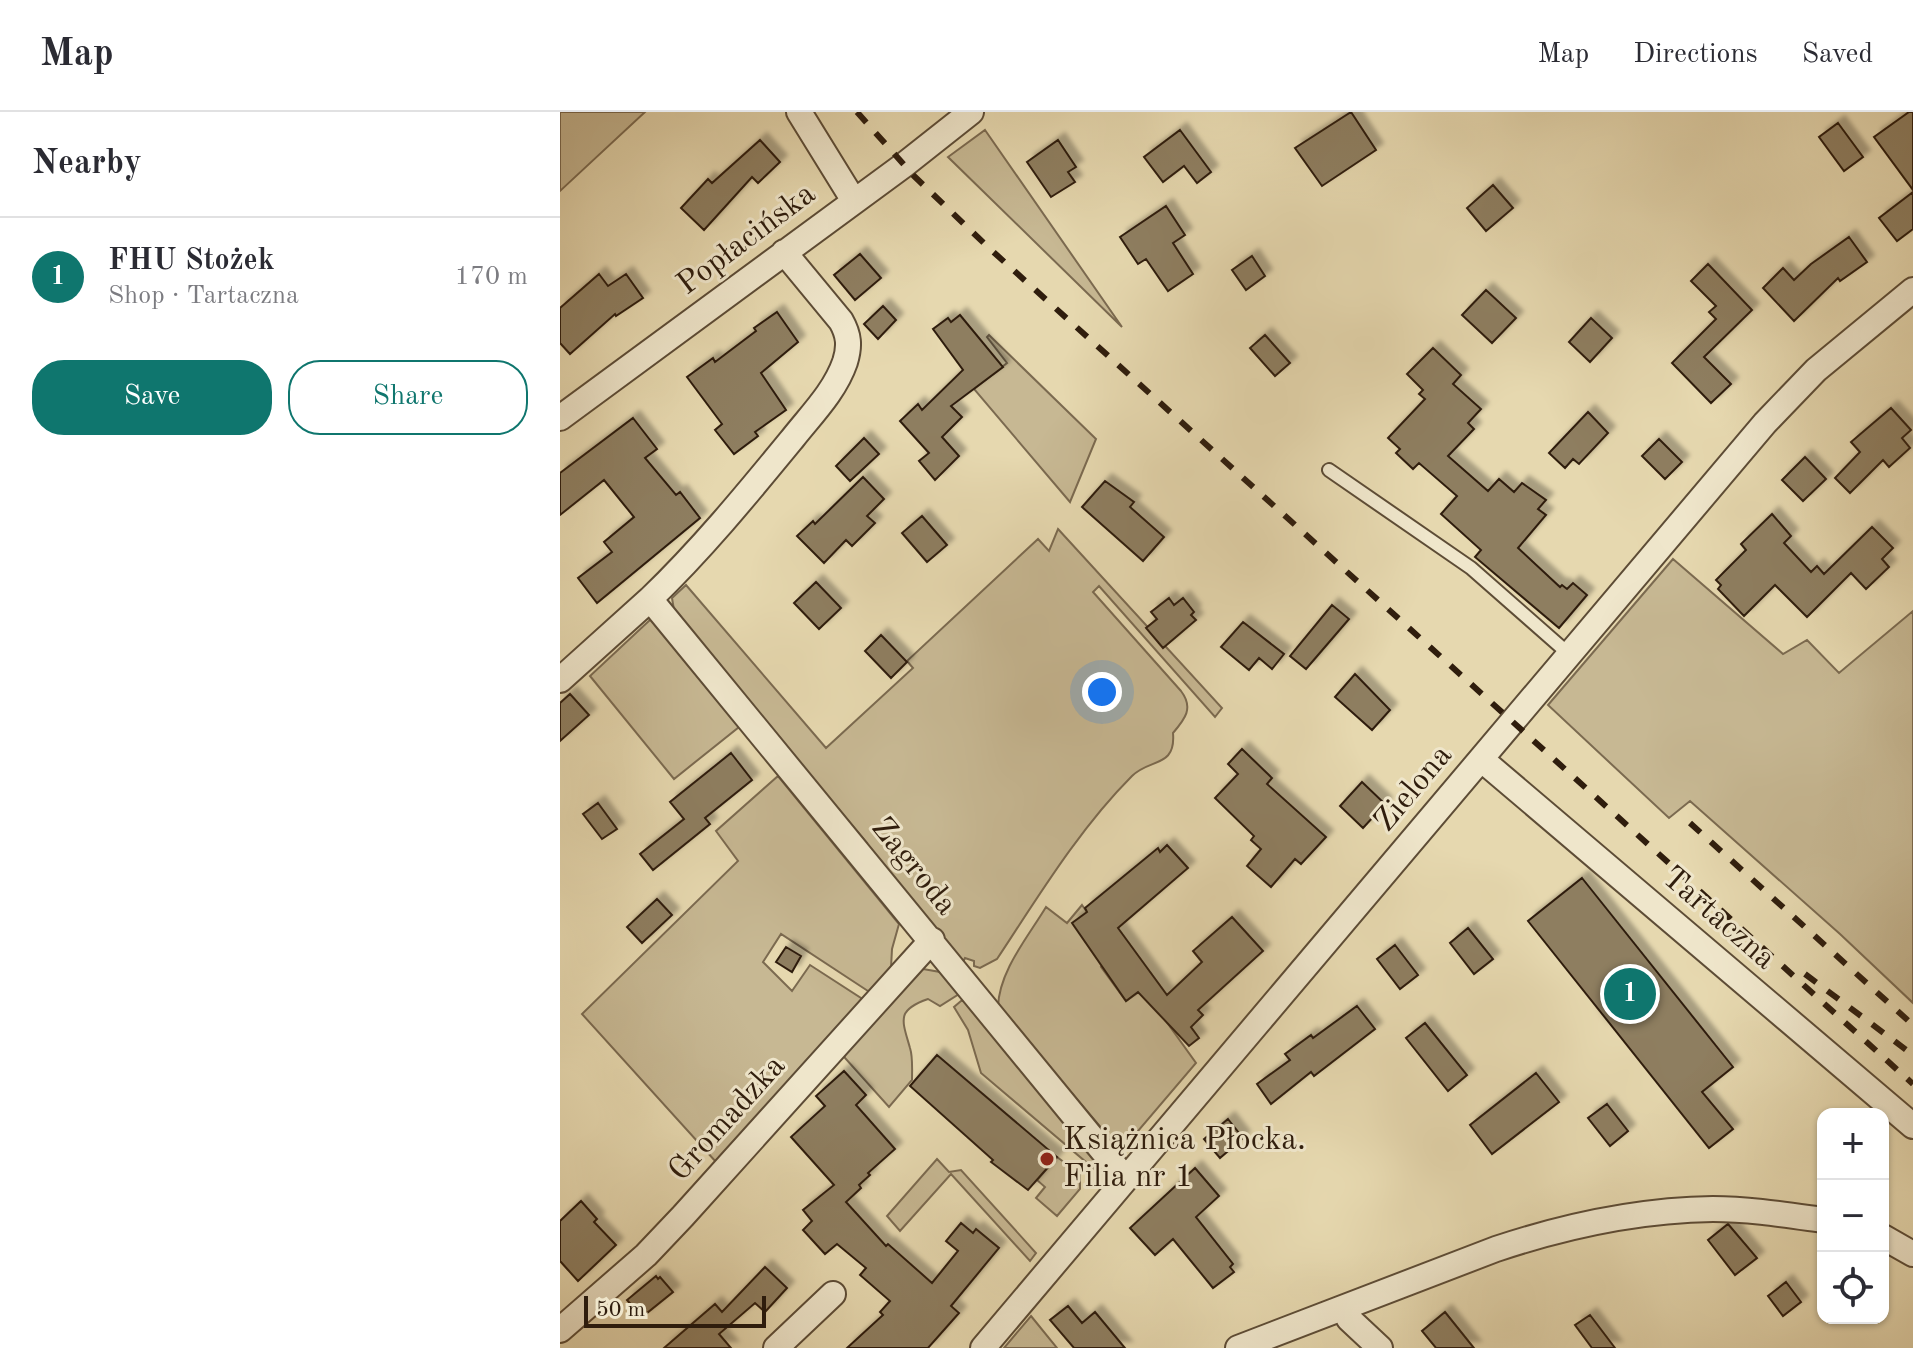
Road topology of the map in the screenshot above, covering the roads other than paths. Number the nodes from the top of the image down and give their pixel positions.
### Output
1 (799, 112) edge
2 (971, 112) edge
3 (941, 121) edge
4 (854, 201) junction
5 (784, 252) junction
6 (1913, 290) edge
7 (560, 418) edge
8 (1329, 470) dead end
9 (650, 599) junction
10 (1570, 655) junction
11 (560, 680) edge
12 (1481, 759) junction
13 (932, 940) junction
14 (1913, 1126) edge
15 (1125, 1178) junction
16 (1817, 1219) edge
17 (1889, 1240) edge
18 (1913, 1254) edge
19 (833, 1294) dead end
20 (1343, 1308) junction
21 (560, 1330) edge
22 (776, 1348) edge
23 (983, 1348) edge
24 (1238, 1348) edge
25 (1380, 1348) edge

1 - 4 street
2 - 3 street, Popłacińska
3 - 4 street, Popłacińska
4 - 5 street, Popłacińska
5 - 7 street, Popłacińska
5 - 9 street
6 - 10 street, Zielona
8 - 10 lane
9 - 11 street
9 - 13 street, Zagroda
10 - 12 street, Zielona
12 - 14 street, Tartaczna
12 - 15 street, Zielona
13 - 15 street, Zagroda
13 - 21 street, Gromadzka
15 - 23 street, Zielona
16 - 20 street
17 - 18 street
19 - 22 street
20 - 24 street
20 - 25 street

